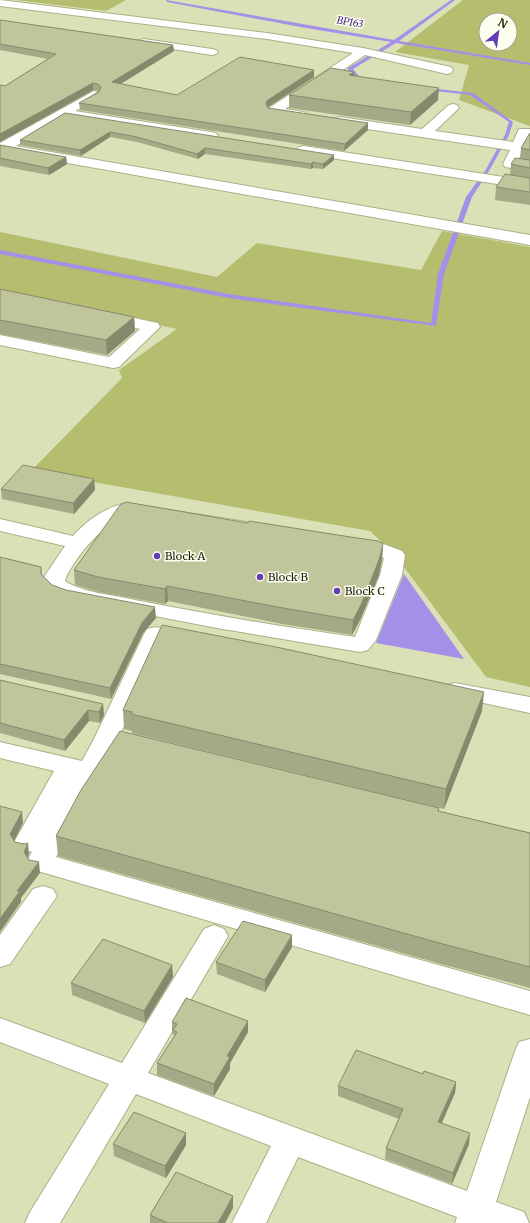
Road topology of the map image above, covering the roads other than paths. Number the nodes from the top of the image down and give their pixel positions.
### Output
1 (0, 3) edge
2 (134, 41) edge
3 (212, 52) dead end
4 (363, 52) junction
5 (447, 70) dead end
6 (94, 95) edge
7 (453, 108) dead end
8 (62, 113) junction
9 (311, 116) edge
10 (326, 119) edge
11 (530, 133) edge
12 (424, 134) junction
13 (226, 138) edge
14 (514, 146) junction
15 (2, 147) edge
16 (288, 148) edge
17 (530, 166) edge
18 (530, 186) edge
19 (530, 240) edge
20 (90, 314) edge
21 (0, 340) edge
22 (0, 525) edge
23 (77, 542) junction
24 (209, 644) edge
25 (434, 686) edge
26 (530, 705) edge
27 (0, 750) edge
28 (79, 769) junction
29 (26, 844) edge
30 (43, 896) dead end
31 (214, 936) dead end
32 (0, 956) edge
33 (530, 1003) edge
34 (0, 1030) edge
35 (530, 1051) edge
36 (129, 1078) junction
37 (291, 1139) junction
38 (474, 1216) edge
39 (42, 1223) edge
40 (249, 1223) edge
41 (512, 1223) edge

1 - 4 street
2 - 3 street
4 - 5 street
4 - 9 street
6 - 8 street
7 - 12 street
8 - 13 street
8 - 15 street
10 - 12 street
11 - 14 street
12 - 14 street
14 - 17 street
15 - 19 street
16 - 18 street
20 - 21 street
22 - 23 street
23 - 23 street
24 - 28 street
25 - 26 street
27 - 28 street
28 - 29 street
28 - 33 street
30 - 32 street
31 - 36 street
34 - 36 street
35 - 38 street
36 - 37 street
36 - 39 street
37 - 38 street
37 - 40 street
38 - 41 street

